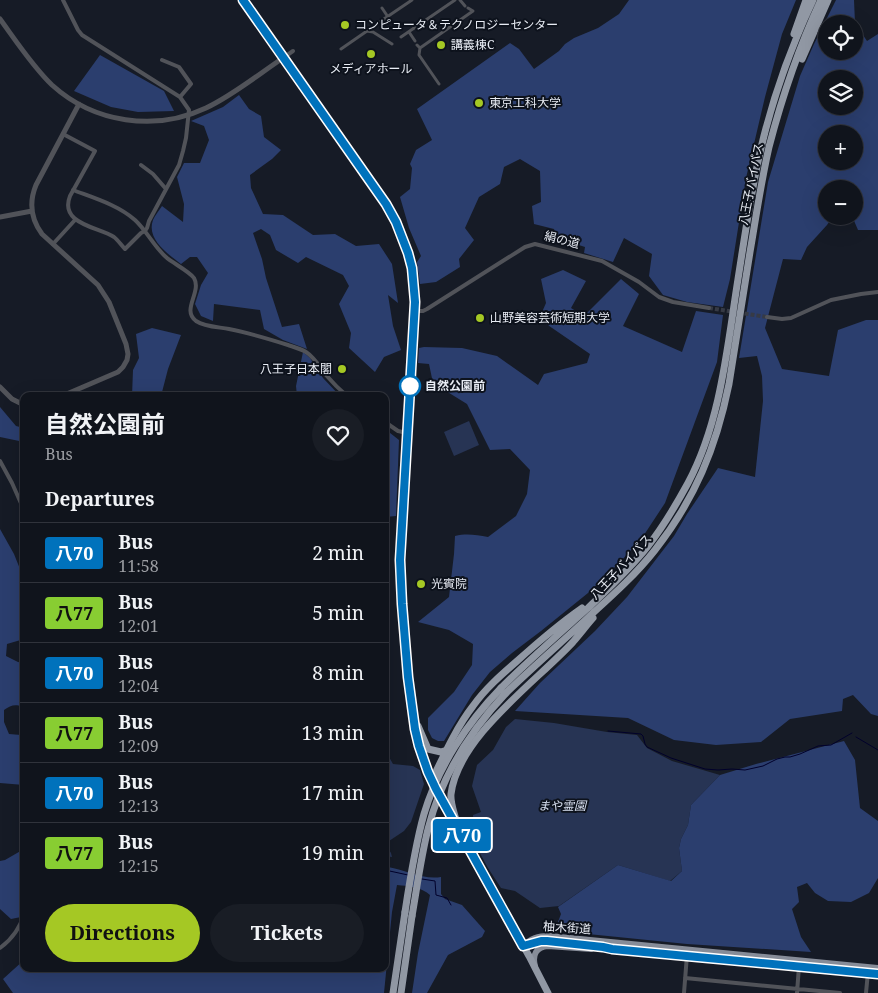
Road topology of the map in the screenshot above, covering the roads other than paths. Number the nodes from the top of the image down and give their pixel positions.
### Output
1 (63, 0) edge
2 (243, 0) edge
3 (412, 0) edge
4 (455, 0) edge
5 (460, 0) edge
6 (806, 0) edge
7 (813, 0) edge
8 (822, 0) edge
9 (828, 0) edge
10 (382, 8) dead end
11 (387, 16) junction
12 (0, 19) edge
13 (378, 23) dead end
14 (409, 32) junction
15 (401, 37) dead end
16 (414, 41) dead end
17 (392, 44) dead end
18 (341, 49) dead end
19 (293, 51) dead end
20 (283, 58) junction
21 (162, 60) dead end
22 (785, 71) junction
23 (439, 84) dead end
24 (180, 97) junction
25 (79, 104) junction
26 (781, 106) junction
27 (189, 115) junction
28 (63, 134) junction
29 (141, 165) dead end
30 (166, 189) junction
31 (73, 190) junction
32 (32, 211) junction
33 (0, 217) edge
34 (75, 220) junction
35 (145, 231) junction
36 (53, 244) junction
37 (878, 292) edge
38 (709, 308) tunnel mouth
39 (415, 310) junction
40 (767, 316) tunnel mouth
41 (0, 387) edge
42 (71, 392) edge
43 (343, 392) edge
44 (20, 402) edge
45 (389, 425) edge
46 (407, 433) junction
47 (0, 461) edge
48 (20, 501) edge
49 (611, 587) junction
50 (609, 599) junction
51 (504, 691) junction
52 (412, 715) junction
53 (447, 750) junction
54 (456, 776) junction
55 (432, 780) junction
56 (436, 789) junction
57 (458, 829) junction
58 (20, 923) edge
59 (523, 946) junction
60 (0, 948) edge
61 (610, 948) junction
62 (688, 953) junction
63 (535, 966) junction
64 (799, 966) junction
65 (878, 968) edge
66 (868, 970) junction
67 (878, 974) edge
68 (685, 978) junction
69 (797, 991) edge
70 (393, 993) edge
71 (401, 993) edge
72 (548, 993) edge
73 (684, 993) edge
74 (840, 993) edge
75 (866, 993) edge

1 - 24 street
2 - 20 highway
3 - 11 street
4 - 14 street
5 - 23 street
6 - 22 highway
7 - 22 highway, 八王子バイパス
8 - 26 highway, 八王子バイパス
9 - 26 highway
10 - 11 street
11 - 13 street
12 - 25 street
14 - 15 street
14 - 16 street
17 - 18 street
19 - 20 street
20 - 27 street
20 - 39 highway
21 - 24 street
22 - 49 highway, 八王子バイパス
24 - 27 street
25 - 27 street
25 - 28 street
26 - 50 highway, 八王子バイパス
27 - 30 street
28 - 31 street
28 - 32 street
29 - 30 street
30 - 35 street
31 - 34 street
31 - 35 street
32 - 33 street
32 - 36 street
34 - 35 street
34 - 36 street
35 - 43 street
36 - 42 street
37 - 40 street
38 - 39 street, 絹の道
39 - 46 highway
41 - 44 street
45 - 46 street
46 - 52 highway
47 - 48 street
49 - 51 highway, 八王子バイパス
49 - 53 highway
50 - 51 highway, 八王子バイパス
50 - 54 highway
51 - 70 highway, 八王子バイパス, bridge
51 - 71 highway, 八王子バイパス, bridge
52 - 53 highway
52 - 55 highway
53 - 55 highway
54 - 56 highway
54 - 57 highway
55 - 56 highway
56 - 57 highway
57 - 59 highway
58 - 60 street
59 - 61 main road, 柚木街道
59 - 62 main road, 柚木街道
59 - 63 highway
61 - 62 main road, 柚木街道
61 - 63 main road
62 - 64 main road, 柚木街道
62 - 66 main road, 柚木街道
62 - 68 street
63 - 72 highway
64 - 66 main road, 柚木街道
64 - 69 street
65 - 66 main road, 柚木街道
66 - 67 main road, 柚木街道
66 - 75 street
68 - 69 street
68 - 73 street
69 - 74 street

